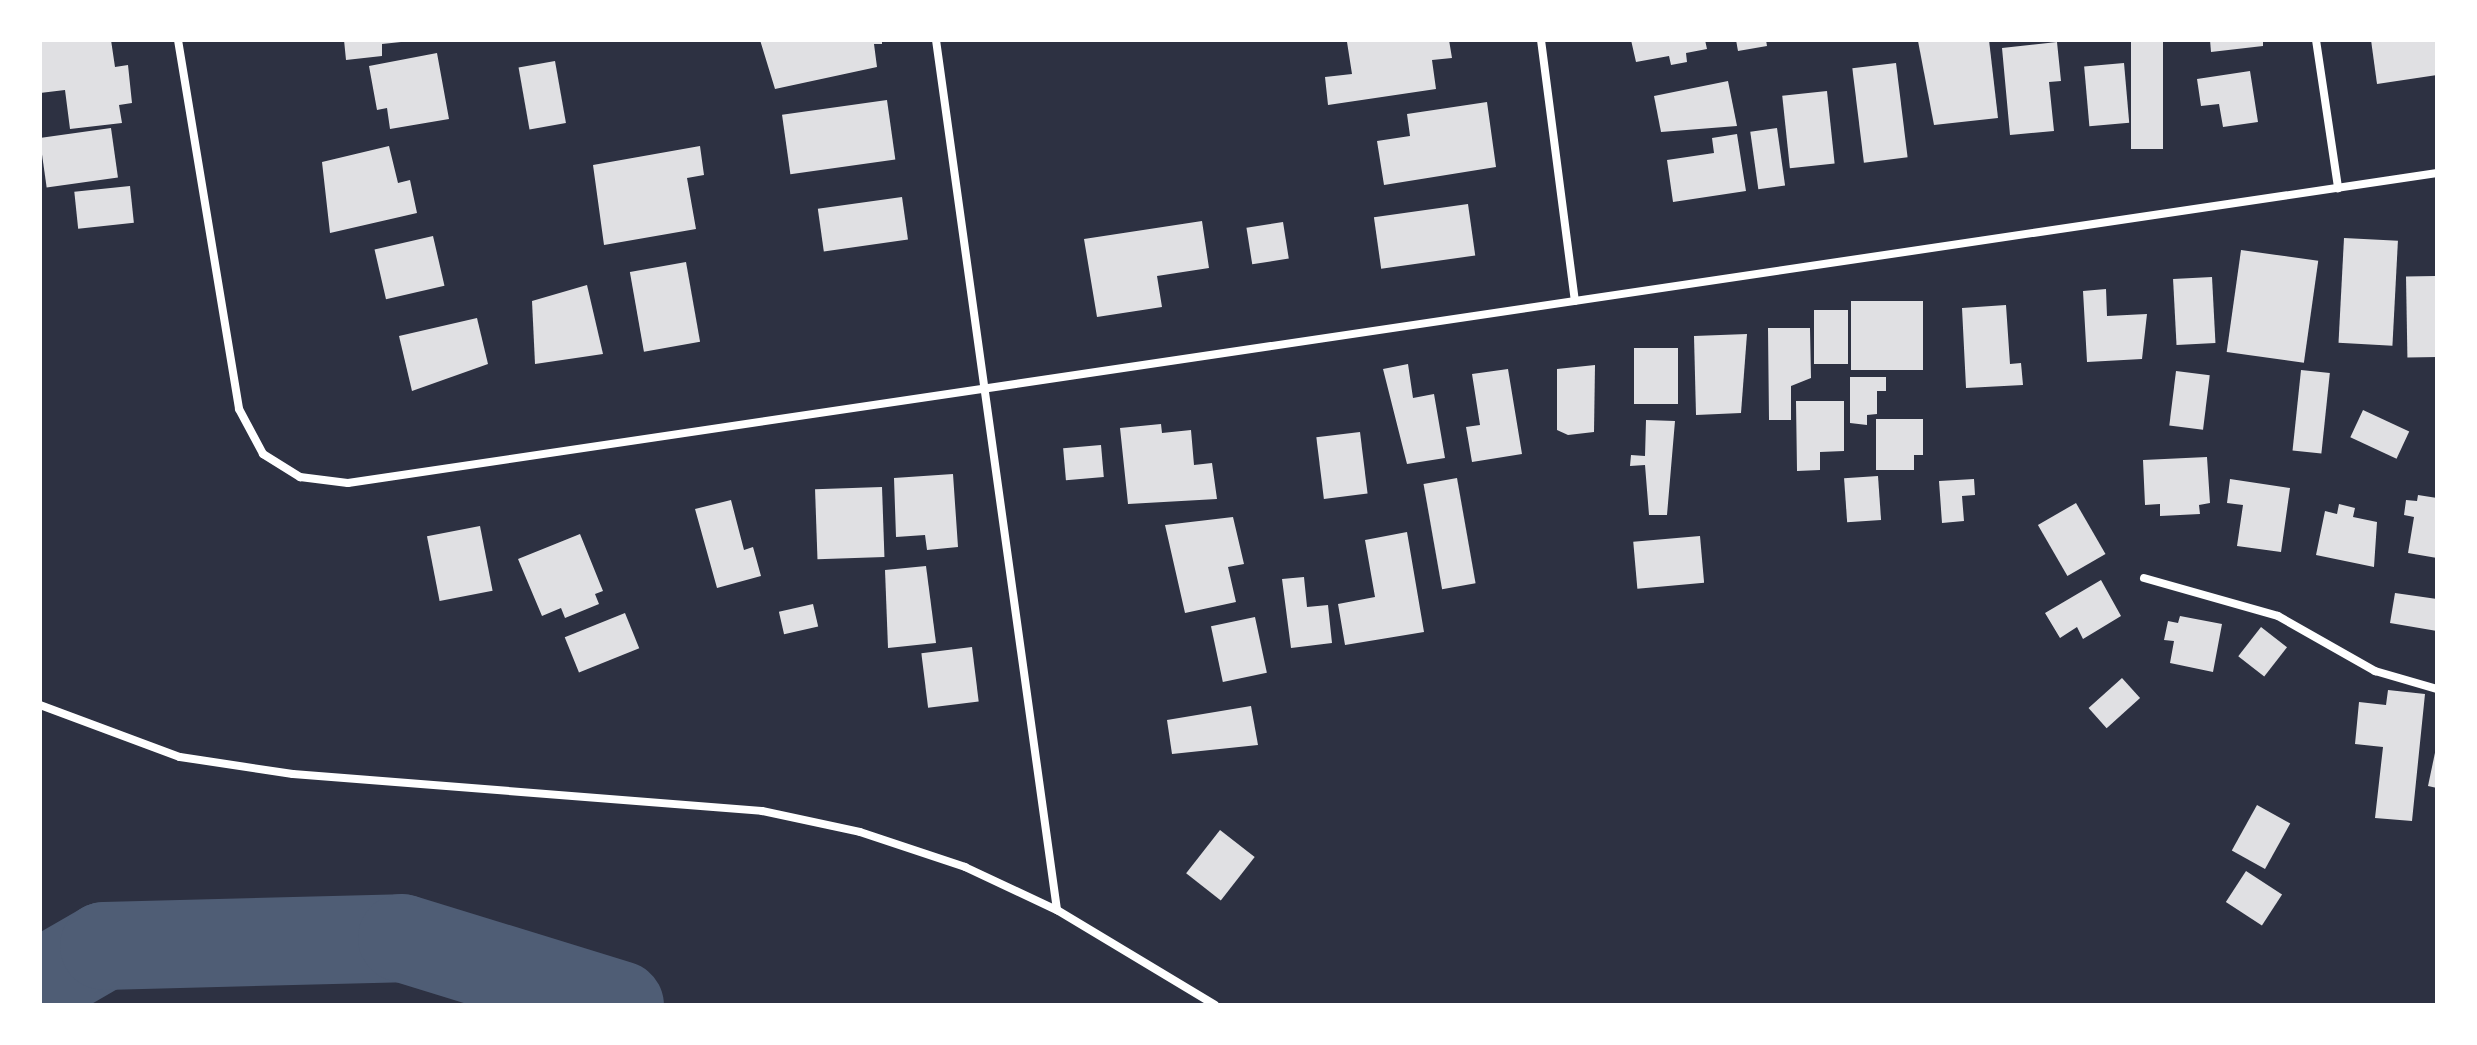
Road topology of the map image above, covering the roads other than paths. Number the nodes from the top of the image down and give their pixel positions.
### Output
1 (178, 40) edge
2 (936, 40) edge
3 (1541, 40) edge
4 (2316, 40) edge
5 (2437, 173) edge
6 (2338, 188) junction
7 (1575, 301) junction
8 (984, 388) junction
9 (2144, 578) dead end
10 (2437, 689) edge
11 (40, 705) edge
12 (1057, 910) junction
13 (1215, 1005) edge

1 - 8 street
2 - 8 street
3 - 7 street
4 - 6 street
5 - 6 street
6 - 7 street
7 - 8 street
8 - 12 street
9 - 10 street
11 - 12 street
12 - 13 street

